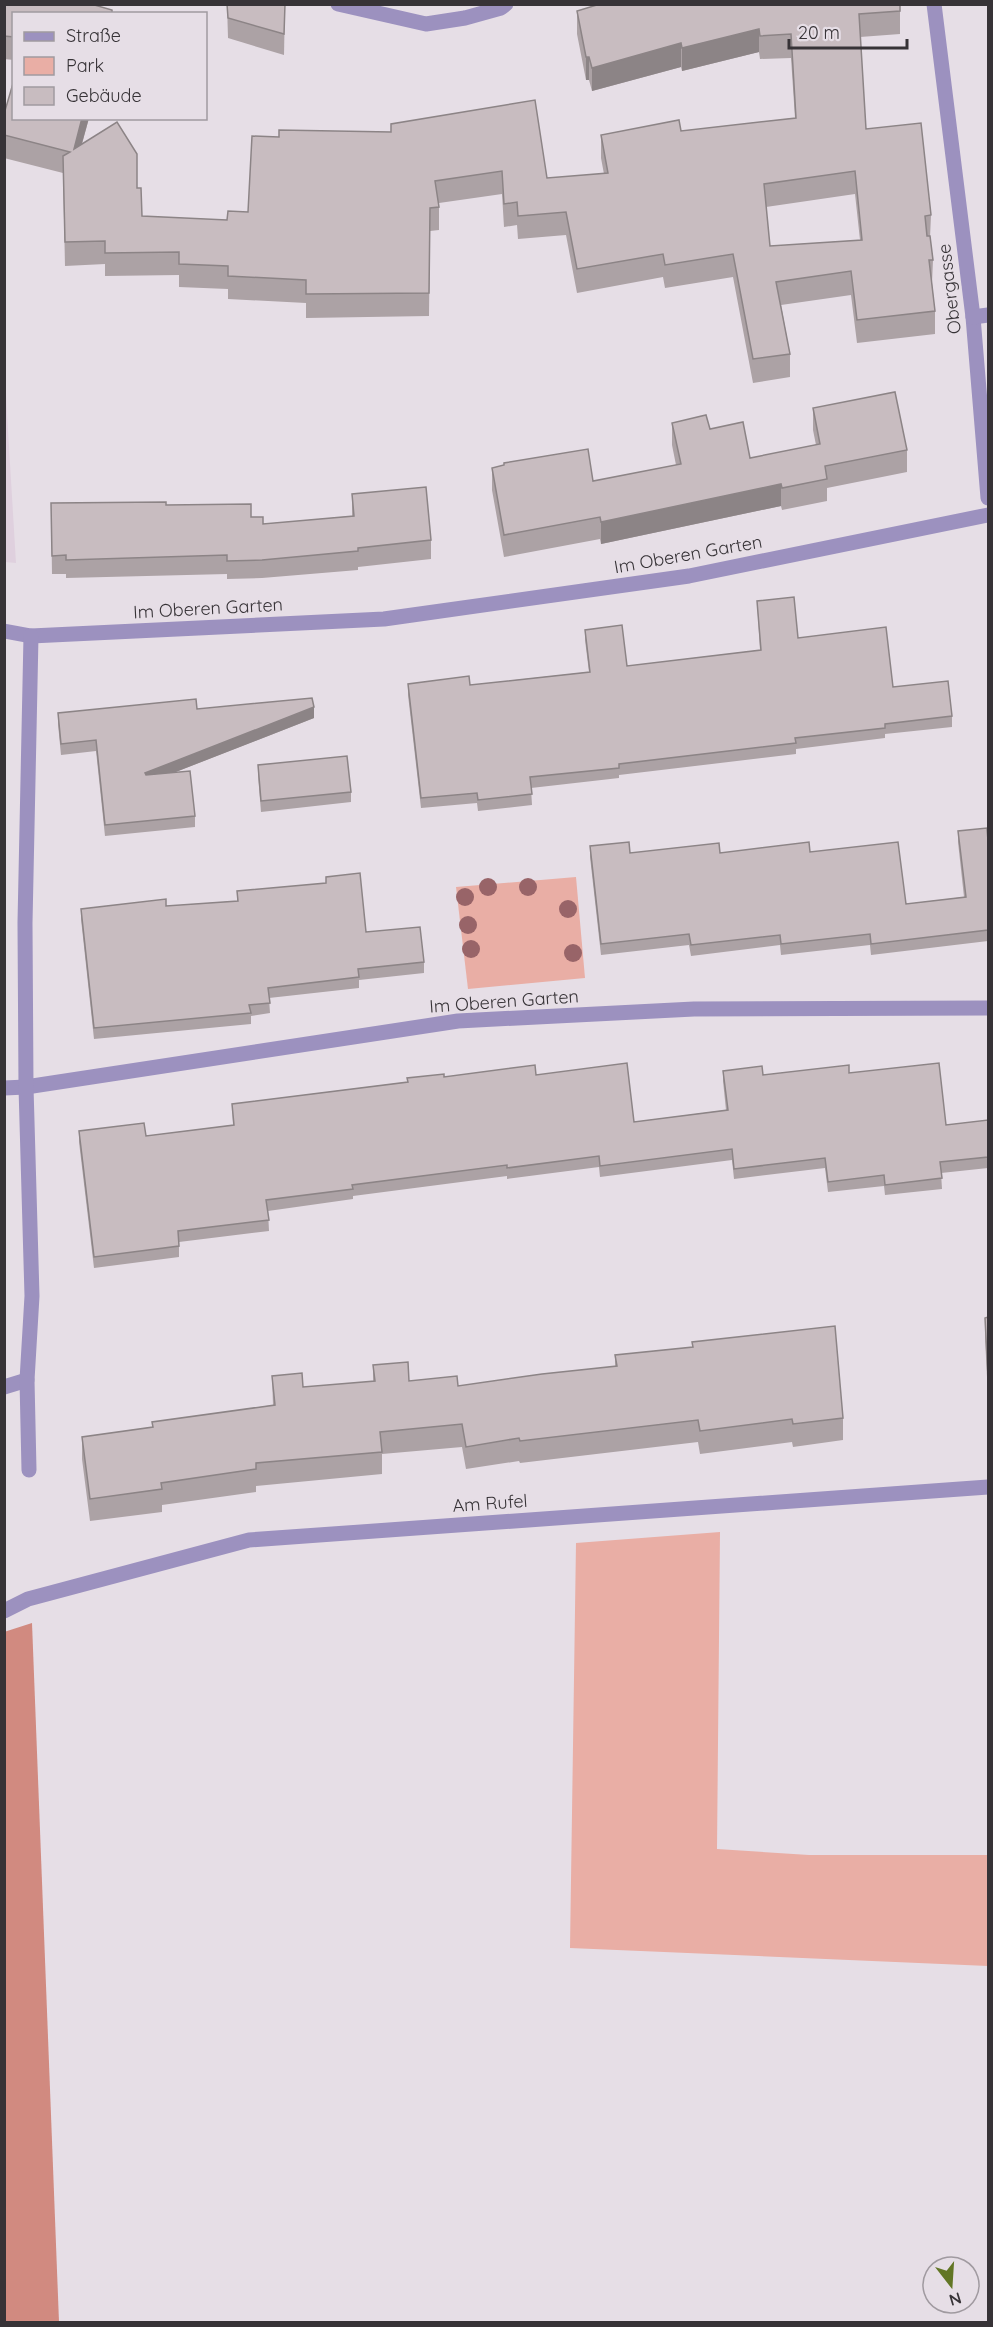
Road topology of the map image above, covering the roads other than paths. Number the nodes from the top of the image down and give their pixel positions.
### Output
1 (338, 4) edge
2 (506, 4) edge
3 (934, 4) edge
4 (988, 315) edge
5 (972, 317) junction
6 (988, 498) edge
7 (988, 515) edge
8 (4, 631) edge
9 (32, 636) junction
10 (988, 1008) edge
11 (26, 1087) junction
12 (4, 1088) edge
13 (27, 1380) junction
14 (4, 1387) edge
15 (29, 1470) dead end
16 (988, 1487) edge
17 (4, 1611) edge

1 - 2 street
3 - 5 street, Obergasse
4 - 5 street
5 - 6 street, Obergasse
7 - 9 street, Im Oberen Garten
8 - 9 street, Im Oberen Garten
9 - 11 street
10 - 11 street, Im Oberen Garten
11 - 12 street, Im Oberen Garten
11 - 13 street
13 - 14 street
13 - 15 street
16 - 17 street, Am Rufel

